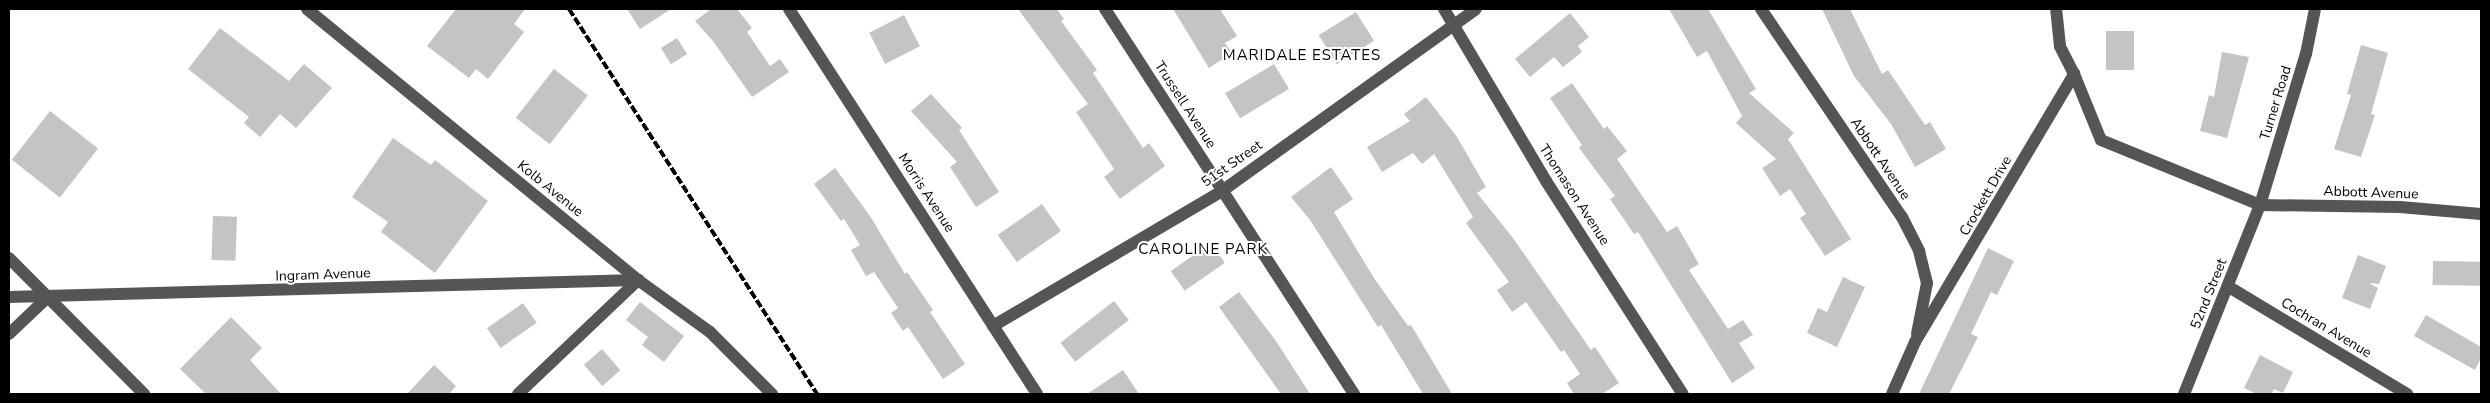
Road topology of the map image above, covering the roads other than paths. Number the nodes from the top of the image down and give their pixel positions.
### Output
1 (307, 9) edge
2 (789, 9) edge
3 (1105, 9) edge
4 (1444, 9) edge
5 (1476, 9) edge
6 (1761, 9) edge
7 (2056, 9) edge
8 (2315, 9) edge
9 (1453, 24) junction
10 (2074, 74) junction
11 (1222, 191) junction
12 (2260, 205) junction
13 (2481, 214) edge
14 (9, 258) edge
15 (638, 280) junction
16 (2230, 287) junction
17 (9, 297) edge
18 (47, 298) junction
19 (993, 326) junction
20 (9, 334) edge
21 (1915, 342) junction
22 (144, 394) edge
23 (518, 394) edge
24 (772, 394) edge
25 (1037, 394) edge
26 (1354, 394) edge
27 (1683, 394) edge
28 (1892, 394) edge
29 (2184, 394) edge
30 (2407, 394) edge

1 - 15 street, Kolb Avenue
2 - 19 street, Morris Avenue
3 - 11 street, Trussell Avenue
4 - 9 street, Thomason Avenue
5 - 9 street, 51st Street
6 - 21 street, Abbott Avenue
7 - 10 street
8 - 12 street, Turner Road
9 - 11 street, 51st Street
9 - 27 street, Thomason Avenue
10 - 12 street
10 - 21 street, Crockett Drive
11 - 19 street, 51st Street
11 - 26 street, Trussell Avenue
12 - 13 street, Abbott Avenue
12 - 16 street, 52nd Street
14 - 18 street
15 - 18 street, Ingram Avenue
15 - 23 street
15 - 24 street, Kolb Avenue
16 - 29 street, 52nd Street
16 - 30 street, Cochran Avenue
17 - 18 street, Ingram Avenue
18 - 20 street
18 - 22 street
19 - 25 street, Morris Avenue
21 - 28 street, Crockett Drive

